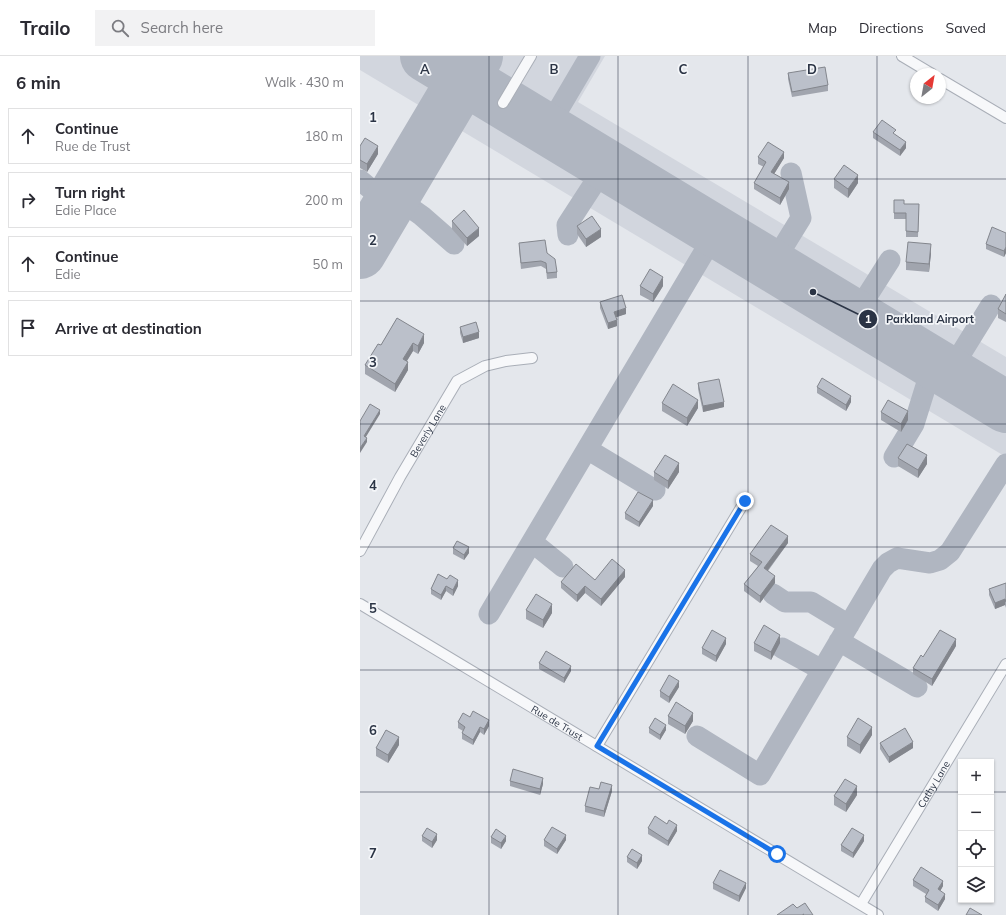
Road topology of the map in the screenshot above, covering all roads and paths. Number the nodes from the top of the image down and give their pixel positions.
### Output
1 (531, 56) edge
2 (902, 56) edge
3 (922, 68) edge
4 (946, 83) edge
5 (503, 103) dead end
6 (1006, 118) edge
7 (532, 358) dead end
8 (745, 501) dead end
9 (360, 551) edge
10 (360, 604) edge
11 (1006, 664) edge
12 (597, 746) junction
13 (861, 904) junction
14 (878, 915) edge

1 - 5 street
2 - 3 street
4 - 6 street
7 - 9 street, Beverly Lane
8 - 12 street
10 - 12 street, Rue de Trust
11 - 13 street, Cathy Lane
12 - 13 street, Rue de Trust
13 - 14 street, Rue de Trust

